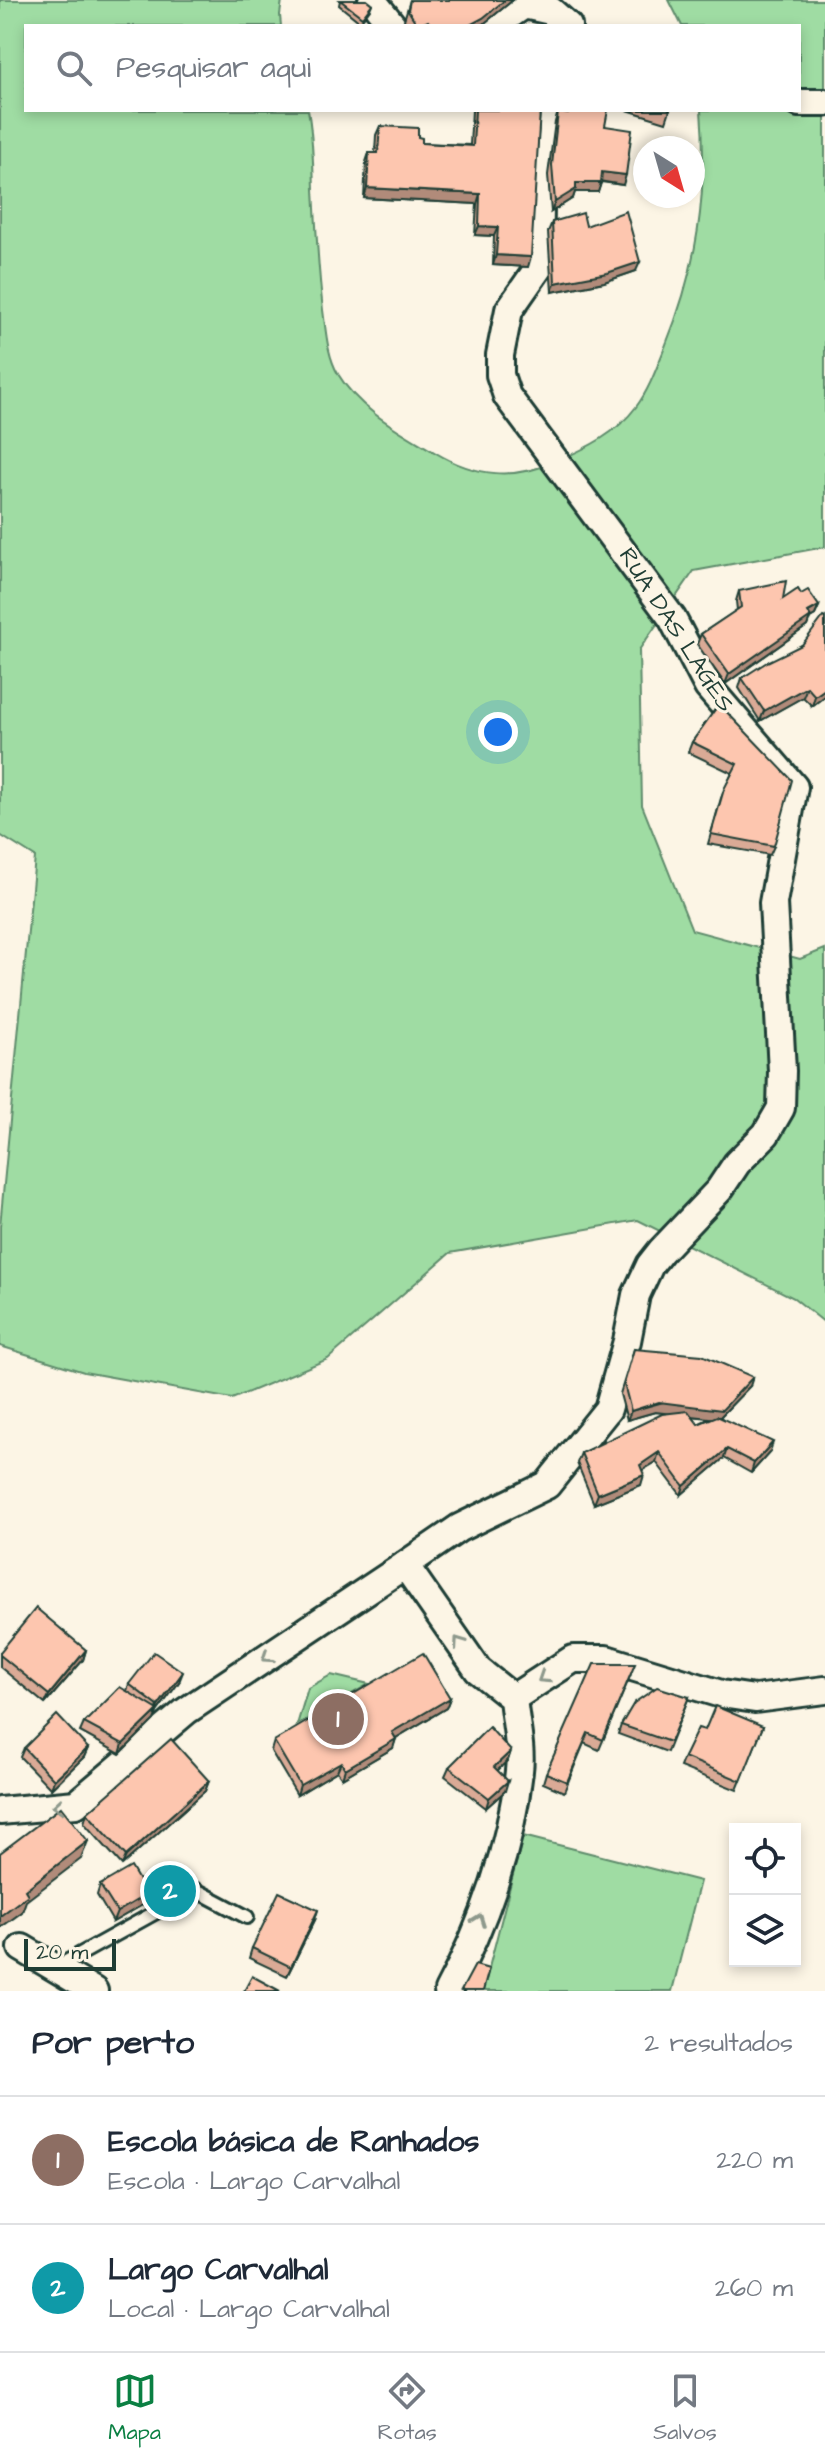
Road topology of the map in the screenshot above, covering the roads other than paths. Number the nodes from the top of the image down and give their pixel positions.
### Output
1 (372, 0) edge
2 (391, 24) edge
3 (497, 24) edge
4 (566, 24) edge
5 (801, 103) edge
6 (825, 103) edge
7 (551, 112) edge
8 (405, 1565) junction
9 (825, 1690) edge
10 (513, 1698) junction
11 (0, 1811) edge
12 (247, 1917) dead end
13 (22, 1948) dead end
14 (55, 1968) junction
15 (94, 1991) edge
16 (448, 1991) edge

1 - 2 street
3 - 4 street
5 - 6 street
7 - 8 street, RUA DAS LAGES
10 -> 8 street
8 -> 11 street
9 -> 10 street
16 -> 10 street
12 - 14 lane
13 - 14 street
14 - 15 street

